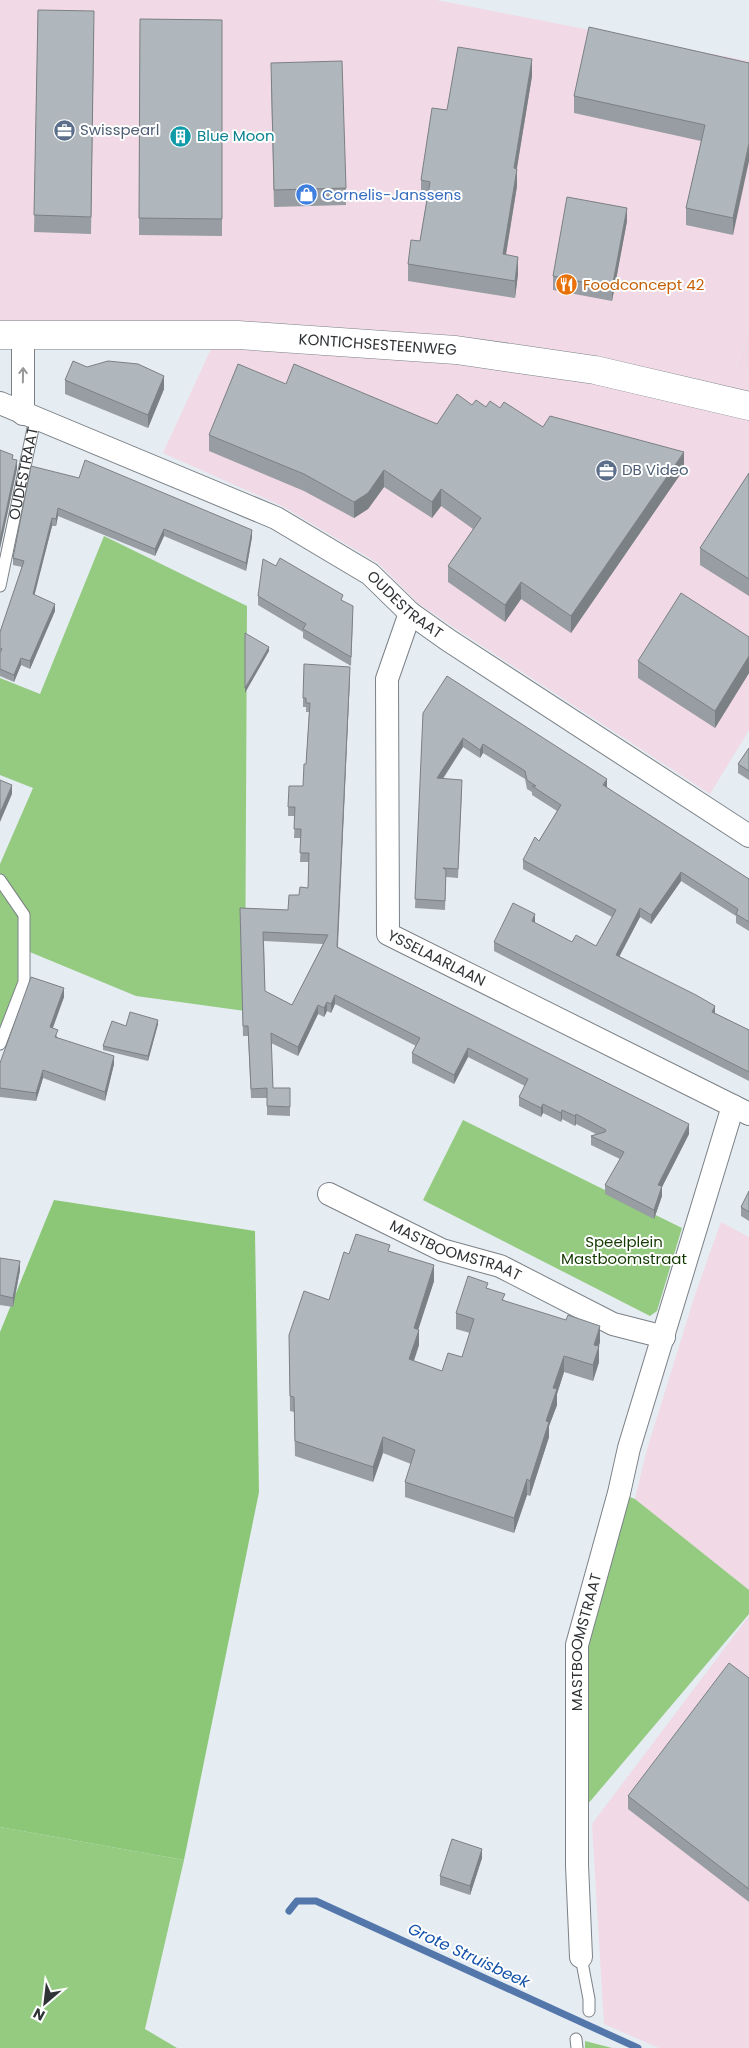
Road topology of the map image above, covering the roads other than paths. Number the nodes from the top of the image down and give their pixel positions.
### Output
1 (12, 335) edge
2 (0, 403) edge
3 (749, 406) edge
4 (29, 417) junction
5 (0, 586) edge
6 (410, 613) junction
7 (749, 836) edge
8 (0, 880) edge
9 (0, 1044) edge
10 (741, 1110) edge
11 (329, 1194) dead end
12 (664, 1337) junction
13 (581, 1957) joint
14 (589, 2011) dead end

1 - 3 street, KONTICHSESTEENWEG
4 -> 1 street, OUDESTRAAT
2 - 4 street, OUDESTRAAT
4 - 5 lane, OUDESTRAAT
4 - 6 street, OUDESTRAAT
6 - 7 street, OUDESTRAAT
6 - 10 street, YSSELAARLAAN
8 - 9 lane
10 - 12 street, MASTBOOMSTRAAT
11 - 12 street, MASTBOOMSTRAAT
12 - 13 street, MASTBOOMSTRAAT
13 - 14 lane

